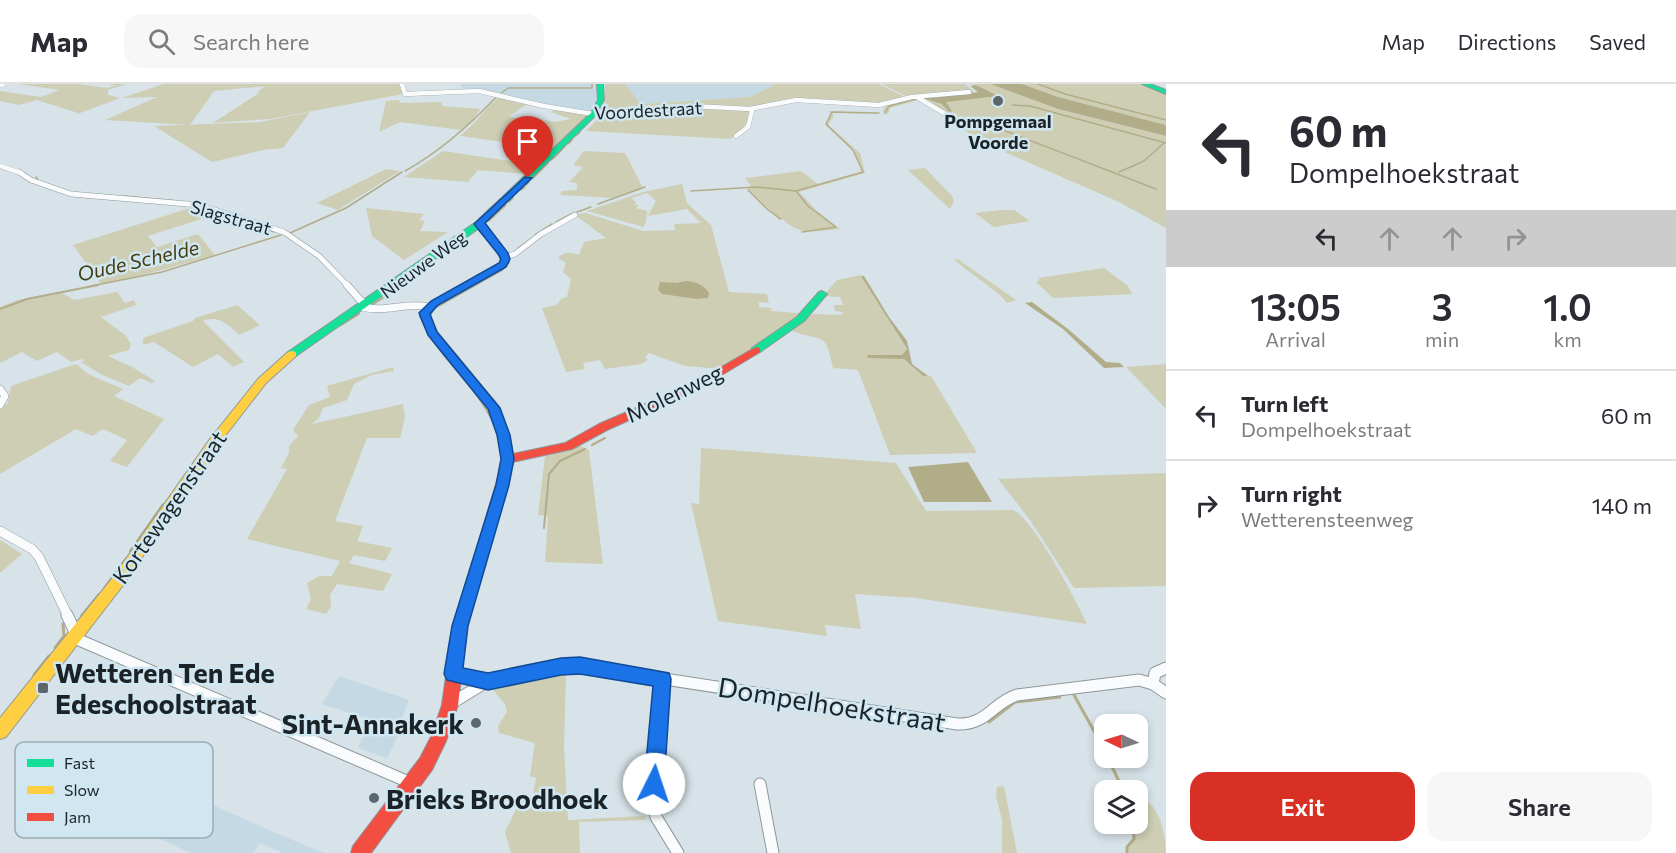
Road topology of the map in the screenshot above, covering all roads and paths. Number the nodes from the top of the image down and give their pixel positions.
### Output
1 (402, 84) edge
2 (600, 84) edge
3 (1145, 84) edge
4 (969, 92) dead end
5 (1166, 92) edge
6 (917, 97) junction
7 (750, 109) junction
8 (594, 114) junction
9 (947, 115) dead end
10 (736, 136) dead end
11 (0, 166) edge
12 (575, 215) dead end
13 (478, 224) junction
14 (505, 257) junction
15 (822, 294) dead end
16 (364, 306) junction
17 (429, 307) junction
18 (0, 389) edge
19 (0, 405) edge
20 (508, 459) junction
21 (0, 531) edge
22 (77, 633) junction
23 (1166, 669) edge
24 (453, 674) junction
25 (662, 679) junction
26 (488, 681) junction
27 (1153, 684) junction
28 (1166, 693) edge
29 (450, 705) junction
30 (0, 731) edge
31 (411, 783) junction
32 (760, 784) dead end
33 (360, 853) edge
34 (678, 853) edge
35 (773, 853) edge

1 - 8 street, Voordestraat
2 - 8 street
3 - 5 street
4 - 6 street, Voordestraat
6 - 7 street, Voordestraat
6 - 9 street
7 - 8 street, Voordestraat
7 - 10 street
8 - 13 street, Nieuwe Weg
11 - 16 street, Slagstraat
12 - 14 street
13 - 14 street
13 - 16 street, Nieuwe Weg
14 - 17 street
15 - 20 street, Molenweg
16 - 17 street
16 - 22 street, Kortewagenstraat
17 - 20 street
18 - 19 street
20 - 24 street
21 - 22 street
22 - 30 street, Kortewagenstraat
22 - 31 street
23 - 27 street
24 - 26 street, Dompelhoekstraat
24 - 29 street
25 - 26 street, Dompelhoekstraat
25 - 27 street, Dompelhoekstraat
25 - 34 street
26 - 29 street, Dompelhoekstraat
27 - 28 street
29 - 31 street
31 - 33 street
32 - 35 street

